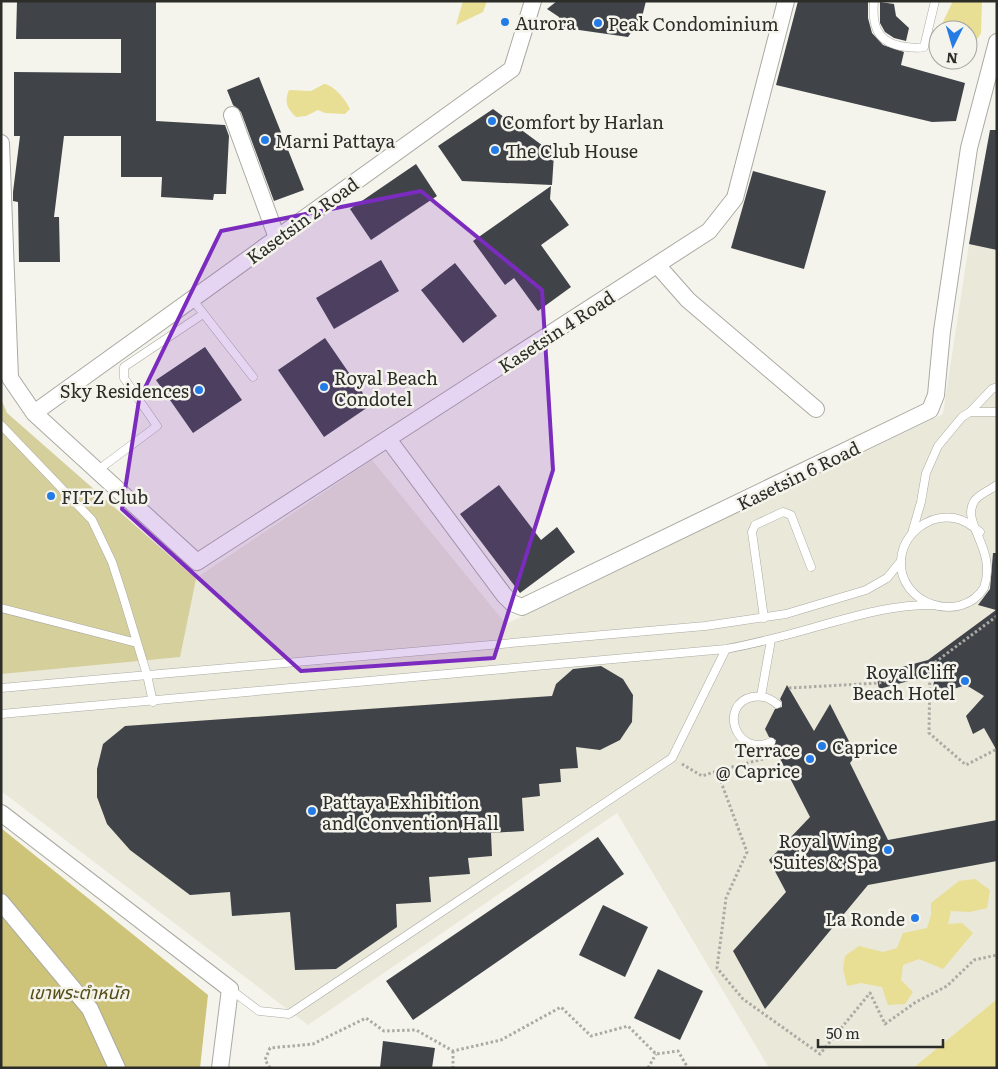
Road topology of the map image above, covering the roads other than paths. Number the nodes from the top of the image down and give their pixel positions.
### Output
1 (533, 1) edge
2 (786, 1) edge
3 (874, 1) edge
4 (935, 1) edge
5 (997, 42) edge
6 (232, 115) dead end
7 (1, 143) edge
8 (277, 238) junction
9 (658, 266) junction
10 (192, 299) junction
11 (203, 314) junction
12 (253, 377) dead end
13 (997, 388) edge
14 (816, 409) dead end
15 (970, 412) junction
16 (997, 412) edge
17 (34, 413) junction
18 (1, 425) edge
19 (388, 439) junction
20 (98, 470) junction
21 (997, 485) edge
22 (980, 532) junction
23 (912, 533) junction
24 (901, 561) junction
25 (812, 568) dead end
26 (932, 605) junction
27 (1, 608) edge
28 (764, 618) junction
29 (771, 640) junction
30 (137, 643) junction
31 (726, 649) junction
32 (147, 675) junction
33 (1, 688) edge
34 (761, 696) junction
35 (153, 702) junction
36 (777, 704) dead end
37 (1, 714) edge
38 (772, 742) dead end
39 (1, 813) edge
40 (1, 902) edge
41 (230, 989) junction
42 (117, 1068) edge
43 (220, 1068) edge

1 - 8 street, Kasetsin 2 Road
2 - 9 street, Kasetsin 4 Road
3 - 4 lane
5 - 19 street, Kasetsin 6 Road
6 - 8 street
7 - 17 street
8 - 10 street, Kasetsin 2 Road
9 - 14 street
9 - 19 street, Kasetsin 4 Road
10 - 11 lane
10 - 17 street, Kasetsin 2 Road
11 - 12 lane
11 - 20 lane
13 - 15 lane
15 - 16 lane
15 - 23 lane
17 - 20 street
18 - 30 lane
19 - 20 street, Kasetsin 4 Road
21 - 22 lane
22 - 23 lane
22 - 26 lane
23 - 24 lane
24 - 26 lane
24 - 28 lane
25 - 28 lane
26 - 29 lane
27 - 30 lane
28 - 32 lane
29 - 31 lane
29 - 34 lane
30 - 32 lane
31 - 35 lane
31 - 41 lane
32 - 33 lane
32 - 35 lane
34 - 36 lane
34 - 38 lane
35 - 37 lane
39 - 41 street
40 - 42 street
41 - 43 street

